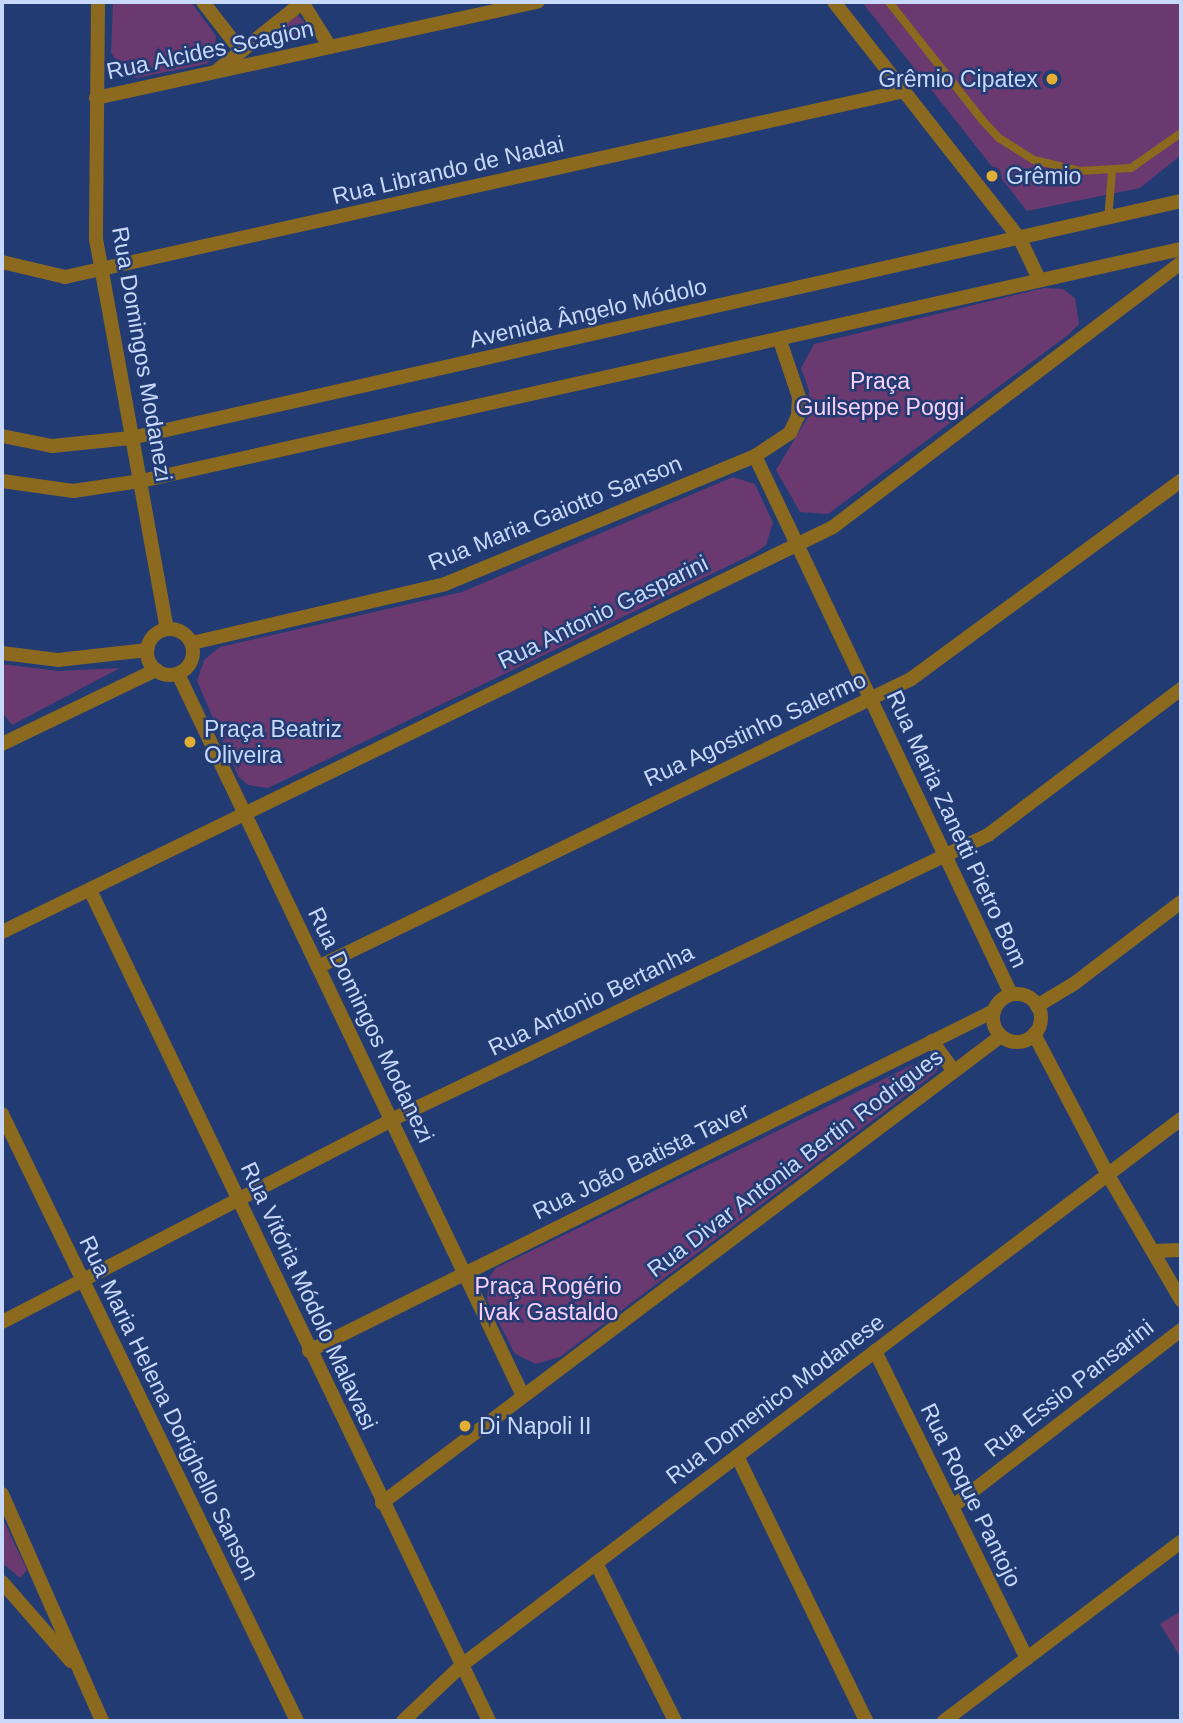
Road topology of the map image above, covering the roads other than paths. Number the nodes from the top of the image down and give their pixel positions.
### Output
1 (98, 2) edge
2 (203, 2) edge
3 (303, 2) edge
4 (538, 2) edge
5 (834, 2) edge
6 (889, 2) edge
7 (330, 47) junction
8 (242, 51) junction
9 (216, 72) junction
10 (904, 91) junction
11 (96, 98) junction
12 (1181, 133) edge
13 (1112, 171) junction
14 (1181, 201) edge
15 (1108, 220) junction
16 (1020, 239) junction
17 (1181, 249) edge
18 (2, 262) edge
19 (1181, 263) edge
20 (101, 270) junction
21 (1038, 277) junction
22 (780, 341) junction
23 (2, 436) edge
24 (131, 438) junction
25 (755, 456) junction
26 (2, 481) edge
27 (141, 481) junction
28 (1181, 481) edge
29 (797, 544) junction
30 (167, 629) junction
31 (192, 643) junction
32 (147, 650) junction
33 (2, 653) edge
34 (156, 670) junction
35 (178, 674) junction
36 (1181, 689) edge
37 (871, 700) junction
38 (2, 743) edge
39 (244, 813) junction
40 (945, 856) junction
41 (90, 890) junction
42 (1181, 902) edge
43 (2, 932) edge
44 (318, 967) junction
45 (1011, 994) junction
46 (1037, 1006) junction
47 (994, 1011) junction
48 (1034, 1034) junction
49 (1001, 1036) junction
50 (932, 1041) junction
51 (954, 1071) junction
52 (2, 1114) edge
53 (1181, 1119) edge
54 (391, 1120) junction
55 (1108, 1175) junction
56 (238, 1200) junction
57 (1153, 1251) junction
58 (1181, 1251) edge
59 (465, 1274) junction
60 (82, 1281) junction
61 (1181, 1300) edge
62 (2, 1322) edge
63 (1181, 1330) edge
64 (309, 1351) junction
65 (876, 1351) junction
66 (523, 1396) junction
67 (737, 1456) junction
68 (2, 1494) edge
69 (382, 1503) junction
70 (952, 1507) junction
71 (1181, 1542) edge
72 (596, 1563) junction
73 (2, 1582) edge
74 (1027, 1659) junction
75 (462, 1665) junction
76 (78, 1670) junction
77 (102, 1721) edge
78 (297, 1721) edge
79 (403, 1721) edge
80 (489, 1721) edge
81 (674, 1721) edge
82 (866, 1721) edge
83 (944, 1721) edge

1 - 11 street, Rua Domingos Modanezi
2 - 8 street
3 - 7 street
3 - 8 street
4 - 7 street, Rua Alcides Scagion
5 - 10 street
6 - 13 lane
7 - 9 street, Rua Alcides Scagion
8 - 9 street
9 - 11 street, Rua Alcides Scagion
10 - 16 street
10 - 20 street, Rua Librando de Nadai
11 - 20 street, Rua Domingos Modanezi
12 - 13 lane
13 - 15 lane
14 - 15 street, Avenida Ângelo Módolo
15 - 16 street, Avenida Ângelo Módolo
16 - 21 street
16 - 24 street, Avenida Ângelo Módolo
17 - 21 street
18 - 20 street, Rua Librando de Nadai
19 - 29 street, Rua Antonio Gasparini
20 - 24 street, Rua Domingos Modanezi
21 - 22 street
22 - 25 street, Rua Maria Gaiotto Sanson
22 - 27 street
23 - 24 street, Avenida Ângelo Módolo
24 - 27 street, Rua Domingos Modanezi
25 - 29 street, Rua Maria Zanetti Pietro Bom
25 - 31 street, Rua Maria Gaiotto Sanson
26 - 27 street
27 - 30 street, Rua Domingos Modanezi
28 - 37 street, Rua Agostinho Salermo
29 - 37 street, Rua Maria Zanetti Pietro Bom
29 - 39 street, Rua Antonio Gasparini
30 - 31 street
30 - 32 street
31 - 35 street
32 - 33 street
32 - 34 street
34 - 35 street
34 - 38 street
35 - 39 street, Rua Domingos Modanezi
36 - 40 street, Rua Antonio Bertanha
37 - 40 street, Rua Maria Zanetti Pietro Bom
37 - 44 street, Rua Agostinho Salermo
39 - 41 street, Rua Antonio Gasparini
39 - 44 street, Rua Domingos Modanezi
40 - 45 street, Rua Maria Zanetti Pietro Bom
40 - 54 street, Rua Antonio Bertanha
41 - 43 street, Rua Antonio Gasparini
41 - 56 street, Rua Vitória Módolo Malavasi
42 - 46 street
44 - 54 street, Rua Domingos Modanezi
45 - 46 street
45 - 47 street
46 - 48 street
47 - 49 street
47 - 50 street, Rua João Batista Taver
48 - 49 street
48 - 55 street
49 - 51 street, Rua Divar Antonia Bertin Rodrigues
50 - 51 street
50 - 59 street, Rua João Batista Taver
51 - 66 street, Rua Divar Antonia Bertin Rodrigues
52 - 60 street, Rua Maria Helena Dorighello Sanson
53 - 55 street, Rua Domenico Modanese
54 - 56 street, Rua Antonio Bertanha
54 - 59 street, Rua Domingos Modanezi
55 - 57 street
55 - 65 street, Rua Domenico Modanese
56 - 60 street, Rua Antonio Bertanha
56 - 64 street, Rua Vitória Módolo Malavasi
57 - 58 street
57 - 61 street
59 - 64 street, Rua João Batista Taver
59 - 66 street, Rua Domingos Modanezi
60 - 62 street, Rua Antonio Bertanha
60 - 78 street, Rua Maria Helena Dorighello Sanson
63 - 70 street, Rua Essio Pansarini
64 - 69 street, Rua Vitória Módolo Malavasi
65 - 67 street, Rua Domenico Modanese
65 - 70 street, Rua Roque Pantojo
66 - 69 street, Rua Divar Antonia Bertin Rodrigues
67 - 72 street, Rua Domenico Modanese
67 - 82 street
68 - 76 street
69 - 75 street, Rua Vitória Módolo Malavasi
70 - 74 street, Rua Roque Pantojo
71 - 74 street
72 - 75 street, Rua Domenico Modanese
72 - 81 street
73 - 76 street
74 - 83 street
75 - 79 street, Rua Domenico Modanese
75 - 80 street, Rua Vitória Módolo Malavasi
76 - 77 street

